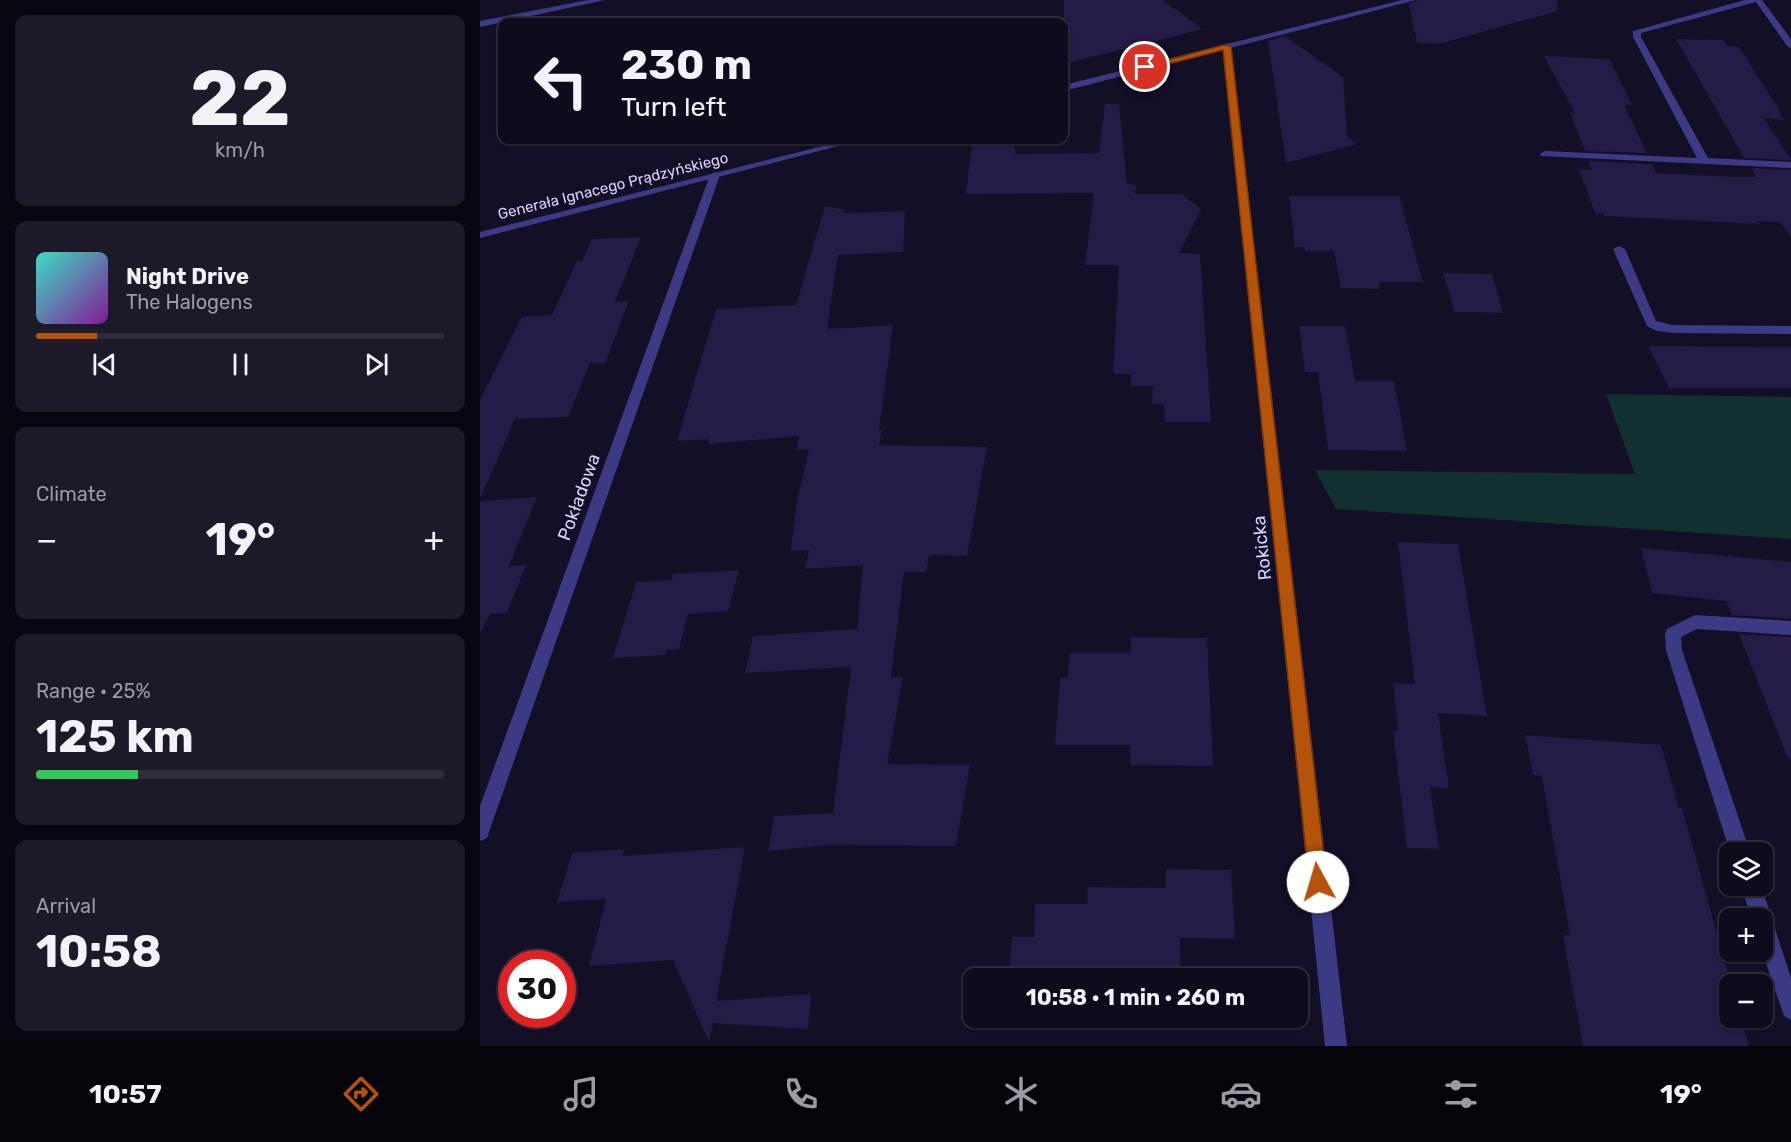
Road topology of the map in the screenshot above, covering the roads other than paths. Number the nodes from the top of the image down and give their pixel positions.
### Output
1 (601, 0) edge
2 (1412, 0) edge
3 (1756, 0) edge
4 (510, 18) edge
5 (498, 20) edge
6 (480, 24) edge
7 (1791, 45) edge
8 (1227, 46) junction
9 (1068, 87) edge
10 (841, 144) edge
11 (1545, 154) dead end
12 (1704, 161) junction
13 (1791, 165) edge
14 (715, 175) junction
15 (480, 235) edge
16 (1619, 249) dead end
17 (1791, 330) edge
18 (1791, 628) edge
19 (480, 832) edge
20 (1737, 842) edge
21 (1773, 953) edge
22 (1791, 1008) edge
23 (1336, 1046) edge

1 - 4 street
2 - 8 street
3 - 7 street
3 - 12 street
5 - 6 street
8 - 9 street
8 - 23 street, Rokicka
10 - 14 street, Generała Ignacego Prądzyńskiego
11 - 12 street
12 - 13 street
14 - 15 street, Generała Ignacego Prądzyńskiego
14 - 19 street, Pokładowa
16 - 17 street
18 - 20 street
21 - 22 street

